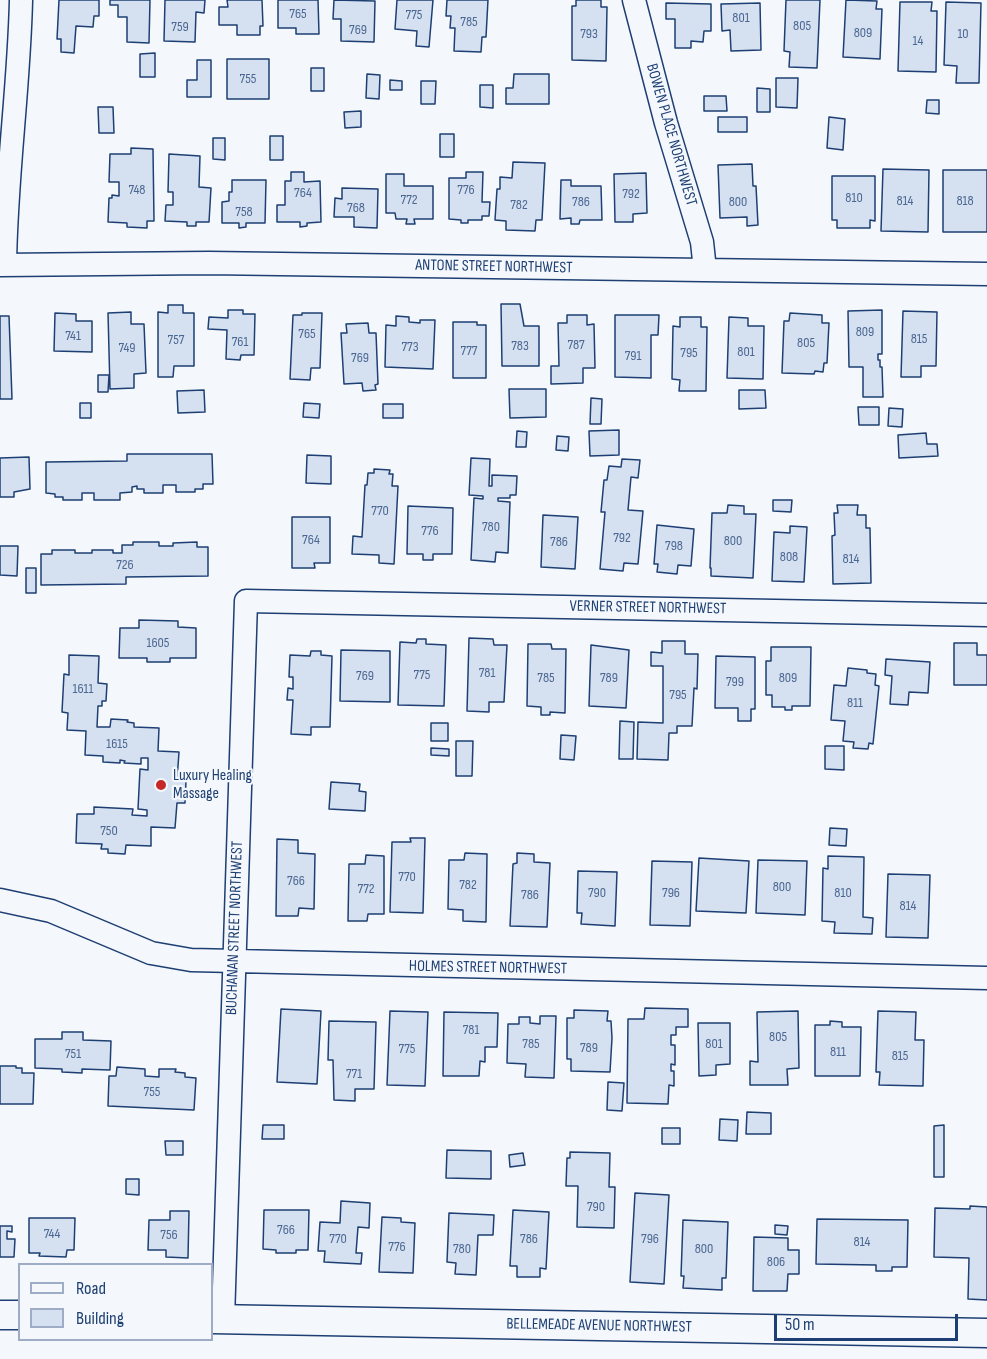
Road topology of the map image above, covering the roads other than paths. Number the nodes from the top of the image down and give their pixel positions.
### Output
1 (21, 0) edge
2 (634, 0) edge
3 (3, 265) edge
4 (705, 270) junction
5 (987, 274) edge
6 (309, 602) joint
7 (987, 615) edge
8 (0, 900) edge
9 (234, 962) junction
10 (987, 978) edge
11 (0, 1315) edge
12 (18, 1316) edge
13 (217, 1319) edge
14 (987, 1333) edge

1 - 3 street
2 - 4 street, BOWEN PLACE NORTHWEST
3 - 4 street, ANTONE STREET NORTHWEST
4 - 5 street, ANTONE STREET NORTHWEST
6 - 7 street, VERNER STREET NORTHWEST
6 - 9 street, BUCHANAN STREET NORTHWEST
8 - 9 street, HOLMES STREET NORTHWEST
9 - 10 street, HOLMES STREET NORTHWEST
9 - 13 street, BUCHANAN STREET NORTHWEST
11 - 12 street
13 - 14 street, BELLEMEADE AVENUE NORTHWEST

